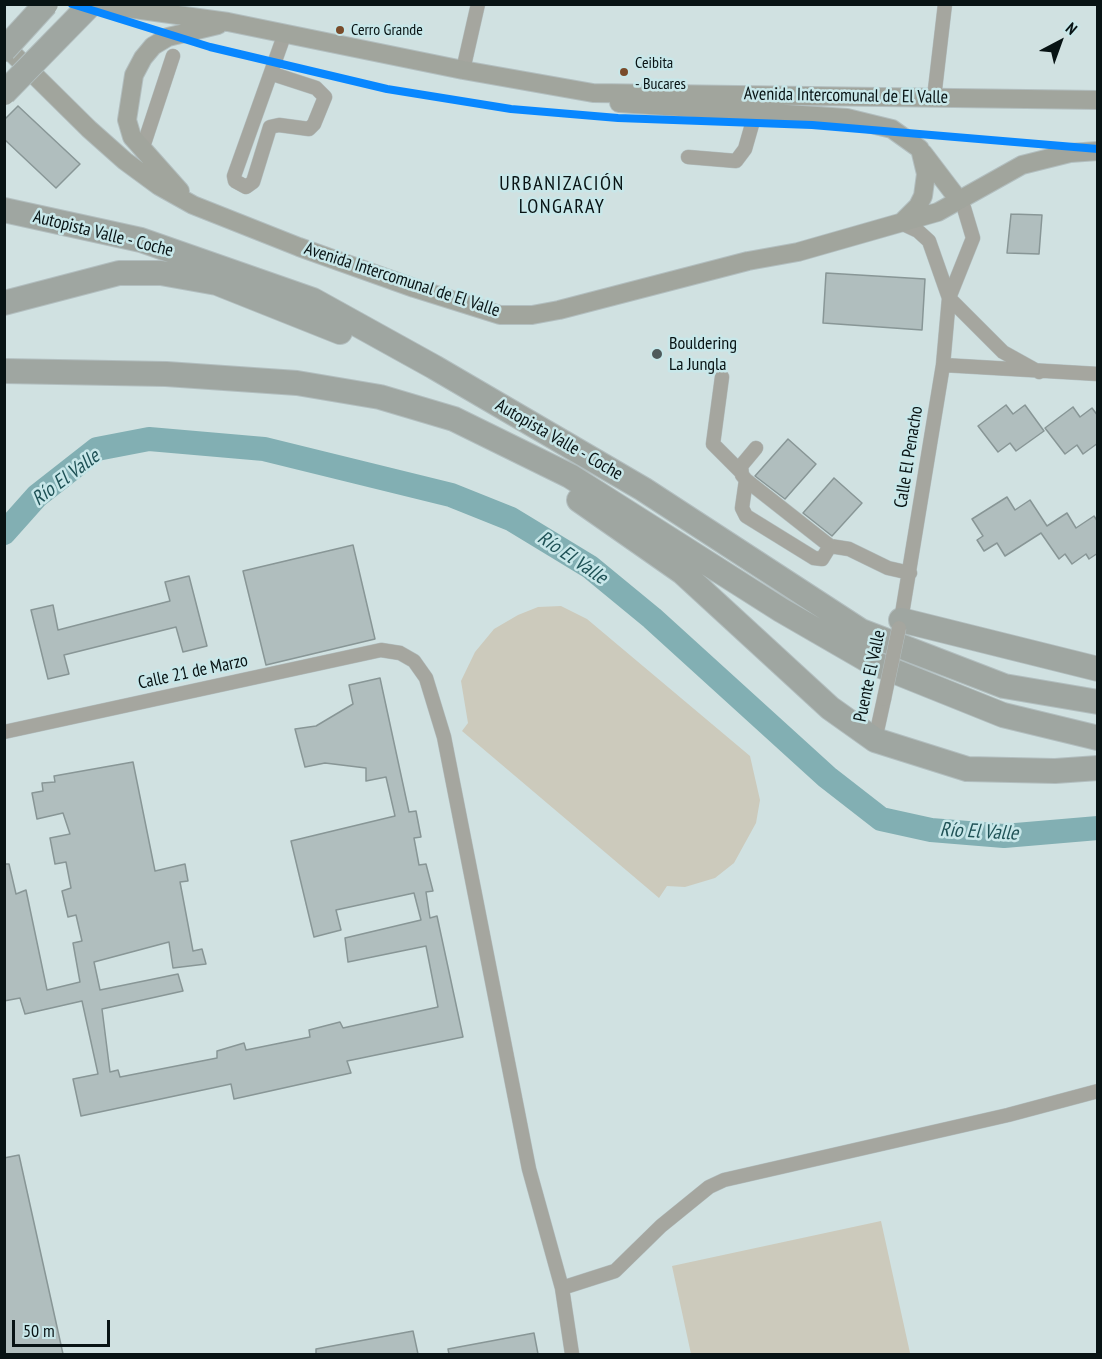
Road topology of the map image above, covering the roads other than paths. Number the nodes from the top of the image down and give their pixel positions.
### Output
1 (46, 4) edge
2 (91, 4) edge
3 (98, 4) edge
4 (478, 4) edge
5 (945, 4) edge
6 (176, 10) edge
7 (228, 22) junction
8 (285, 33) junction
9 (4, 48) edge
10 (173, 56) dead end
11 (464, 70) junction
12 (273, 74) junction
13 (4, 93) edge
14 (593, 93) junction
15 (934, 98) junction
16 (1098, 100) edge
17 (756, 114) junction
18 (920, 149) junction
19 (141, 150) junction
20 (1098, 151) edge
21 (688, 157) dead end
22 (958, 199) junction
23 (193, 205) junction
24 (4, 210) edge
25 (901, 223) junction
26 (949, 298) junction
27 (4, 303) edge
28 (942, 365) junction
29 (434, 367) junction
30 (4, 371) edge
31 (1039, 372) junction
32 (1098, 374) edge
33 (722, 376) dead end
34 (483, 433) junction
35 (756, 448) dead end
36 (743, 475) junction
37 (781, 508) junction
38 (766, 528) junction
39 (830, 546) junction
40 (910, 573) junction
41 (900, 624) junction
42 (1098, 669) edge
43 (1098, 702) edge
44 (4, 732) edge
45 (1098, 738) edge
46 (875, 740) junction
47 (1098, 768) edge
48 (1098, 1091) edge
49 (562, 1288) junction
50 (572, 1354) edge

1 - 9 highway, bridge
2 - 13 highway, bridge
3 - 6 main road, Avenida Intercomunal de El Valle
4 - 11 street
5 - 15 street
6 - 7 main road, Avenida Intercomunal de El Valle
7 - 8 main road, Avenida Intercomunal de El Valle
7 - 19 main road
8 - 11 main road, Avenida Intercomunal de El Valle
8 - 12 street
9 - 23 main road, Avenida Intercomunal de El Valle
10 - 19 street
11 - 14 main road, Avenida Intercomunal de El Valle
12 - 12 street
14 - 15 main road, Avenida Intercomunal de El Valle
14 - 17 main road
15 - 16 main road, Avenida Intercomunal de El Valle
17 - 18 main road
17 - 21 street
18 - 22 main road
18 - 25 main road
19 - 23 main road
20 - 22 main road, Avenida Intercomunal de El Valle
22 - 25 main road, Avenida Intercomunal de El Valle
22 - 26 street
23 - 25 main road, Avenida Intercomunal de El Valle
24 - 29 highway, Autopista Valle - Coche
25 - 26 street
26 - 28 street, Calle El Penacho
26 - 31 street
27 - 29 highway
28 - 31 street
28 - 40 street, Calle El Penacho
29 - 43 highway, Autopista Valle - Coche
30 - 34 highway, Autopista Valle - Coche
31 - 32 street
33 - 36 street
34 - 45 highway, Autopista Valle - Coche
34 - 46 highway
35 - 36 street
36 - 37 street
36 - 38 street
37 - 38 street
37 - 39 street
38 - 39 street
39 - 40 street
40 - 41 street, Calle El Penacho
41 - 42 highway
41 - 46 street, Puente El Valle, bridge
44 - 49 street, Calle 21 de Marzo
46 - 47 highway
48 - 49 street
49 - 50 street

